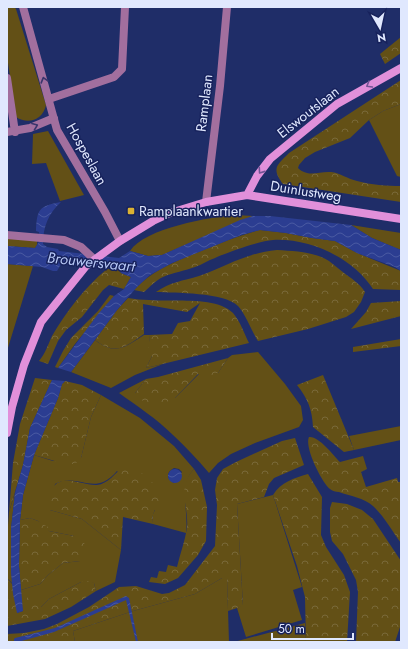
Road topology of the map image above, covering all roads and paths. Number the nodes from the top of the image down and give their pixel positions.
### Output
1 (23, 7) edge
2 (125, 7) edge
3 (227, 7) edge
4 (401, 68) edge
5 (7, 78) edge
6 (49, 98) junction
7 (54, 118) junction
8 (11, 132) edge
9 (247, 195) junction
10 (206, 202) junction
11 (401, 219) edge
12 (7, 235) edge
13 (120, 241) junction
14 (98, 258) junction
15 (7, 433) edge

6 -> 1 street, Hospeslaan
2 - 6 street
3 - 10 street, Ramplaan
4 -> 9 main road, Elswoutslaan
5 - 8 street
6 - 7 street, Hospeslaan
8 -> 7 street
7 - 13 street, Hospeslaan
9 - 10 main road, Duinlustweg
9 - 11 main road, Duinlustweg
10 - 13 main road, Duinlustweg
12 - 14 street
13 - 14 main road, Duinlustweg
14 - 15 main road, Duinlustweg

